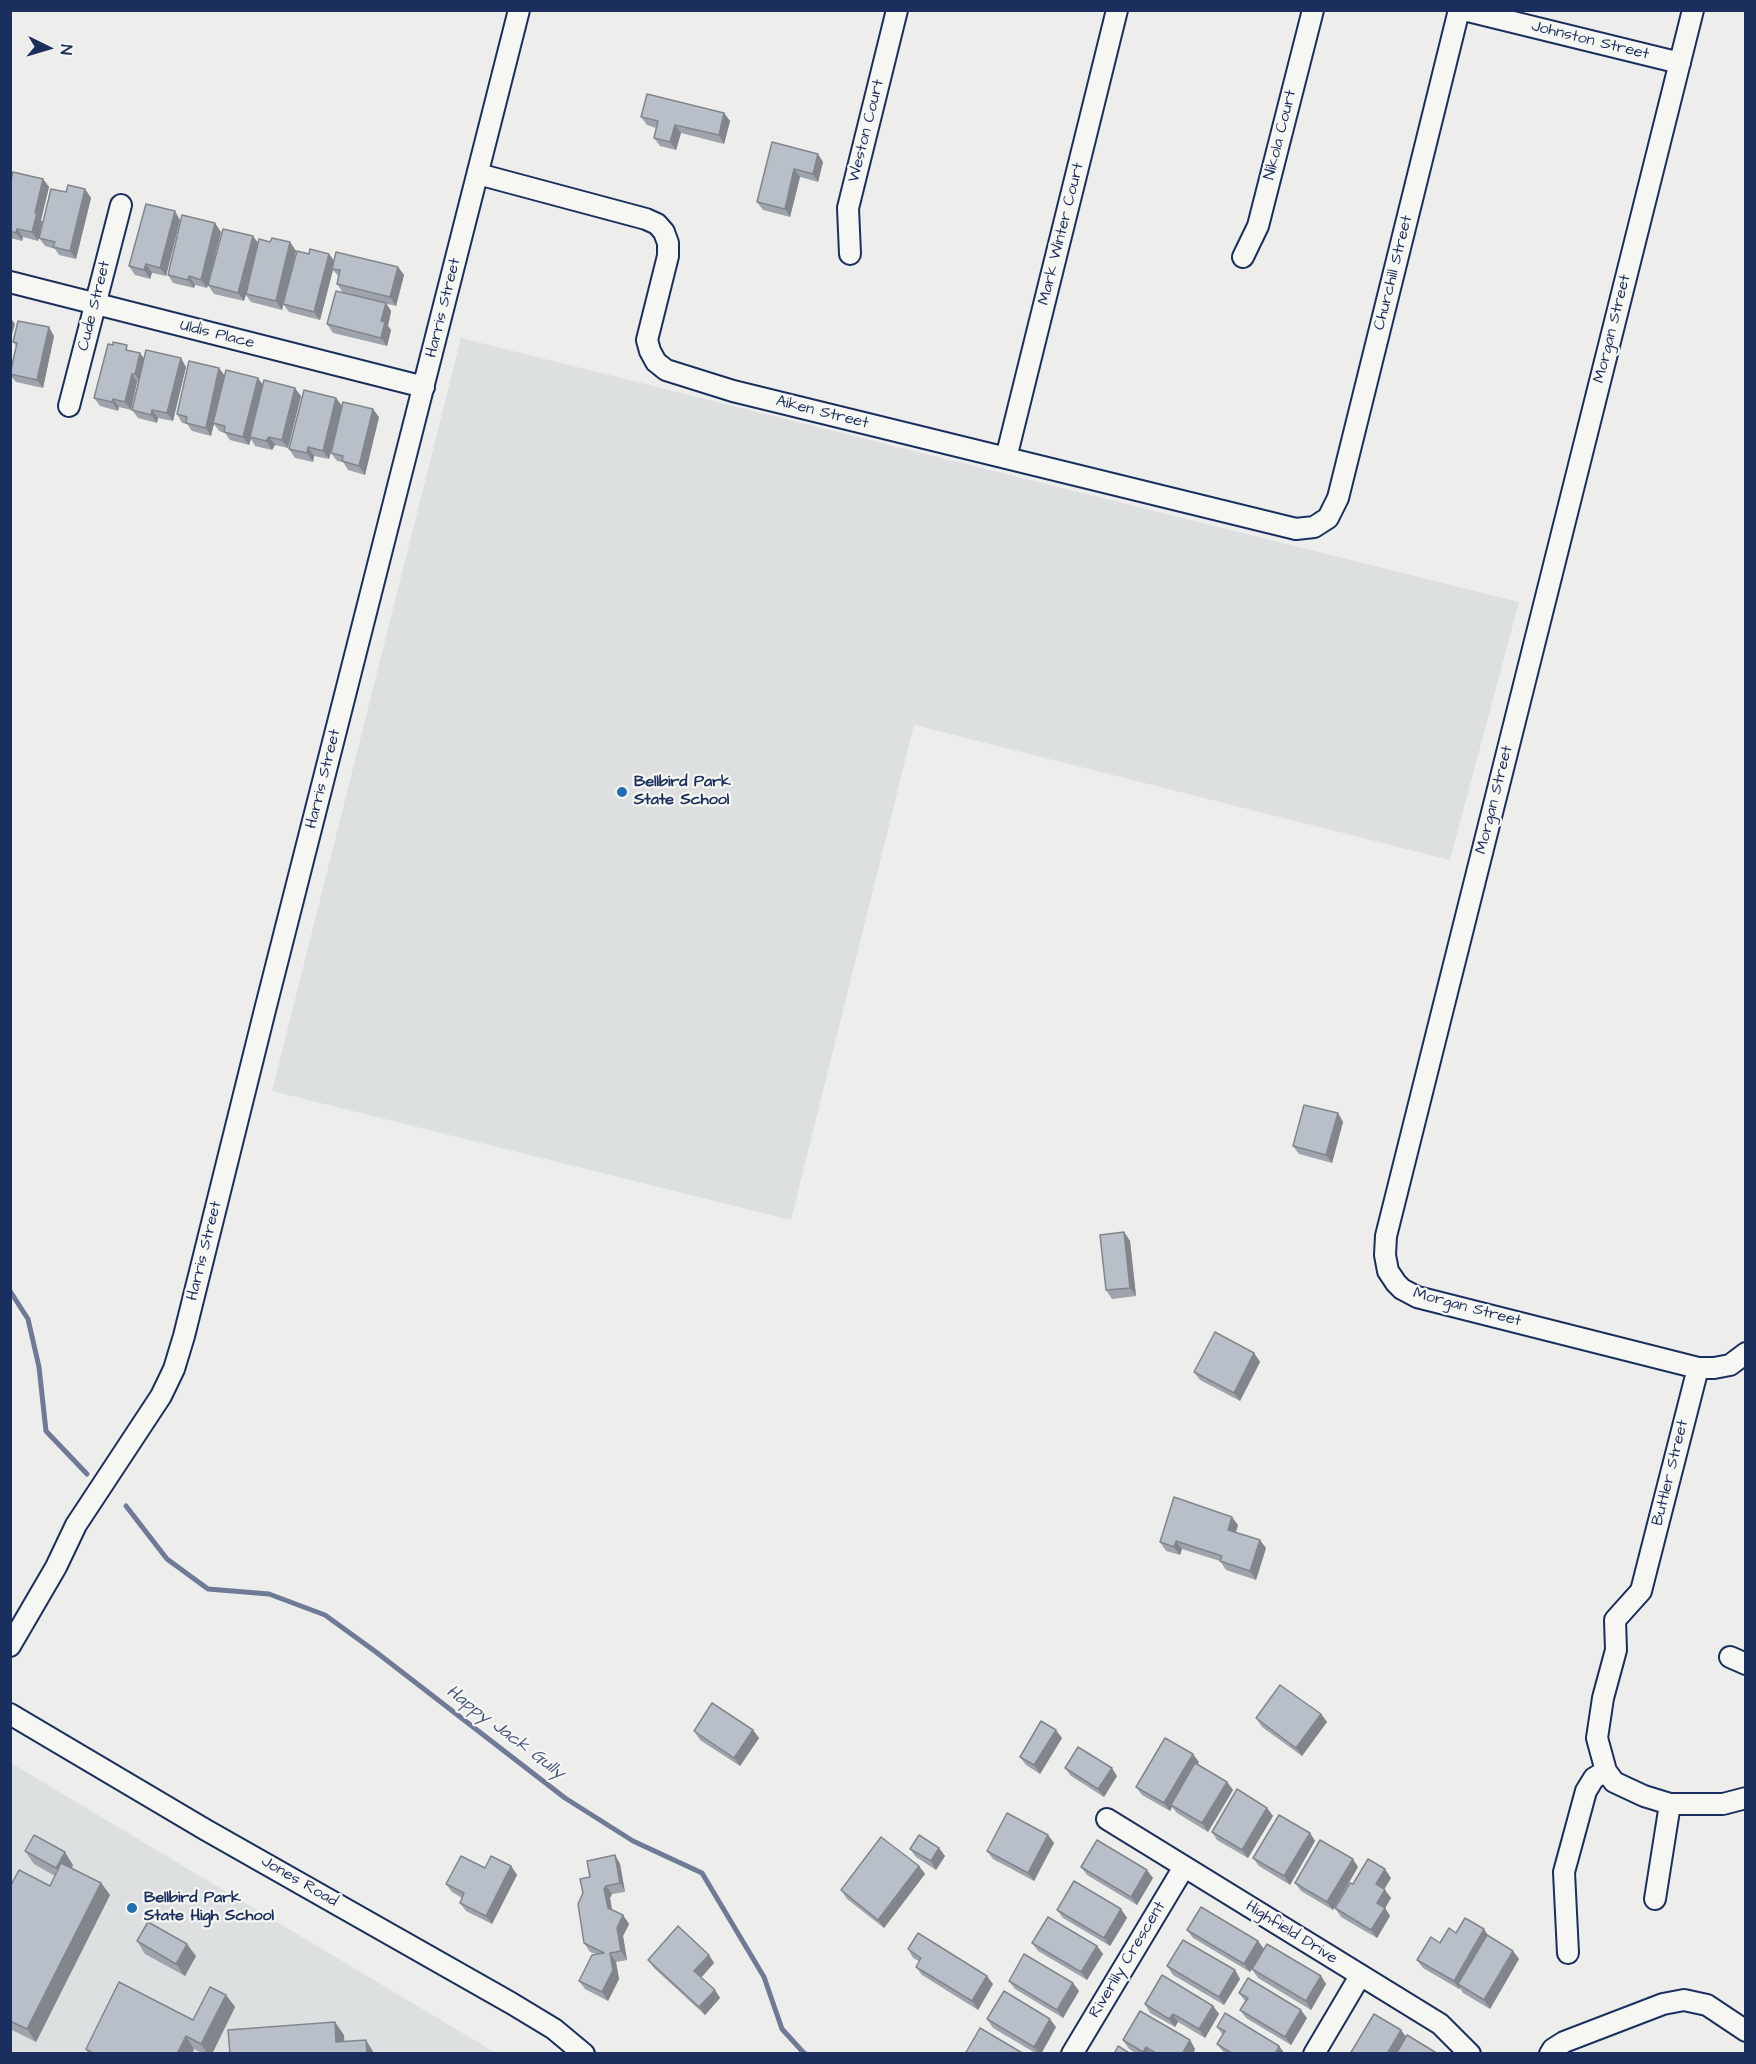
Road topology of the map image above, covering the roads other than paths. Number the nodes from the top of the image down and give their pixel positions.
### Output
1 (519, 10) edge
2 (897, 10) edge
3 (1118, 10) edge
4 (1313, 10) edge
5 (1459, 10) edge
6 (1464, 10) edge
7 (1693, 10) edge
8 (1680, 63) junction
9 (478, 174) junction
10 (121, 205) dead end
11 (850, 254) dead end
12 (1243, 258) dead end
13 (10, 282) edge
14 (95, 304) junction
15 (424, 387) junction
16 (69, 406) dead end
17 (1006, 458) junction
18 (1314, 527) joint
19 (1746, 1353) edge
20 (1698, 1368) junction
21 (76, 1525) junction
22 (10, 1622) edge
23 (10, 1646) edge
24 (10, 1714) edge
25 (1606, 1771) junction
26 (1746, 1798) edge
27 (1670, 1804) junction
28 (1107, 1818) dead end
29 (1184, 1868) junction
30 (1655, 1899) dead end
31 (1568, 1953) dead end
32 (1360, 1976) junction
33 (1746, 2031) edge
34 (584, 2054) edge
35 (1072, 2054) edge
36 (1314, 2054) edge
37 (1470, 2054) edge
38 (1550, 2054) edge

1 - 9 street, Harris Street
2 - 11 street, Weston Court
3 - 17 street, Mark Winter Court
4 - 12 street, Nikola Court
5 - 18 street, Churchill Street
6 - 8 street, Johnston Street
7 - 8 street, Morgan Street
8 - 20 street, Morgan Street
9 - 15 street, Harris Street
9 - 17 street, Aiken Street
10 - 14 street, Cude Street
13 - 14 street, Uldis Place
14 - 15 street, Uldis Place
14 - 16 street, Cude Street
15 - 21 street, Harris Street
17 - 18 street, Aiken Street
19 - 20 street
20 - 25 street, Buttler Street
21 - 22 street, Harris Street
21 - 23 street, Harris Street
24 - 34 street, Jones Road
25 - 27 street
25 - 31 street
26 - 27 street
27 - 30 street
28 - 29 street, Highfield Drive
29 - 32 street, Highfield Drive
29 - 35 street, Riverlily Crescent
32 - 36 street
32 - 37 street, Highfield Drive
33 - 38 street

